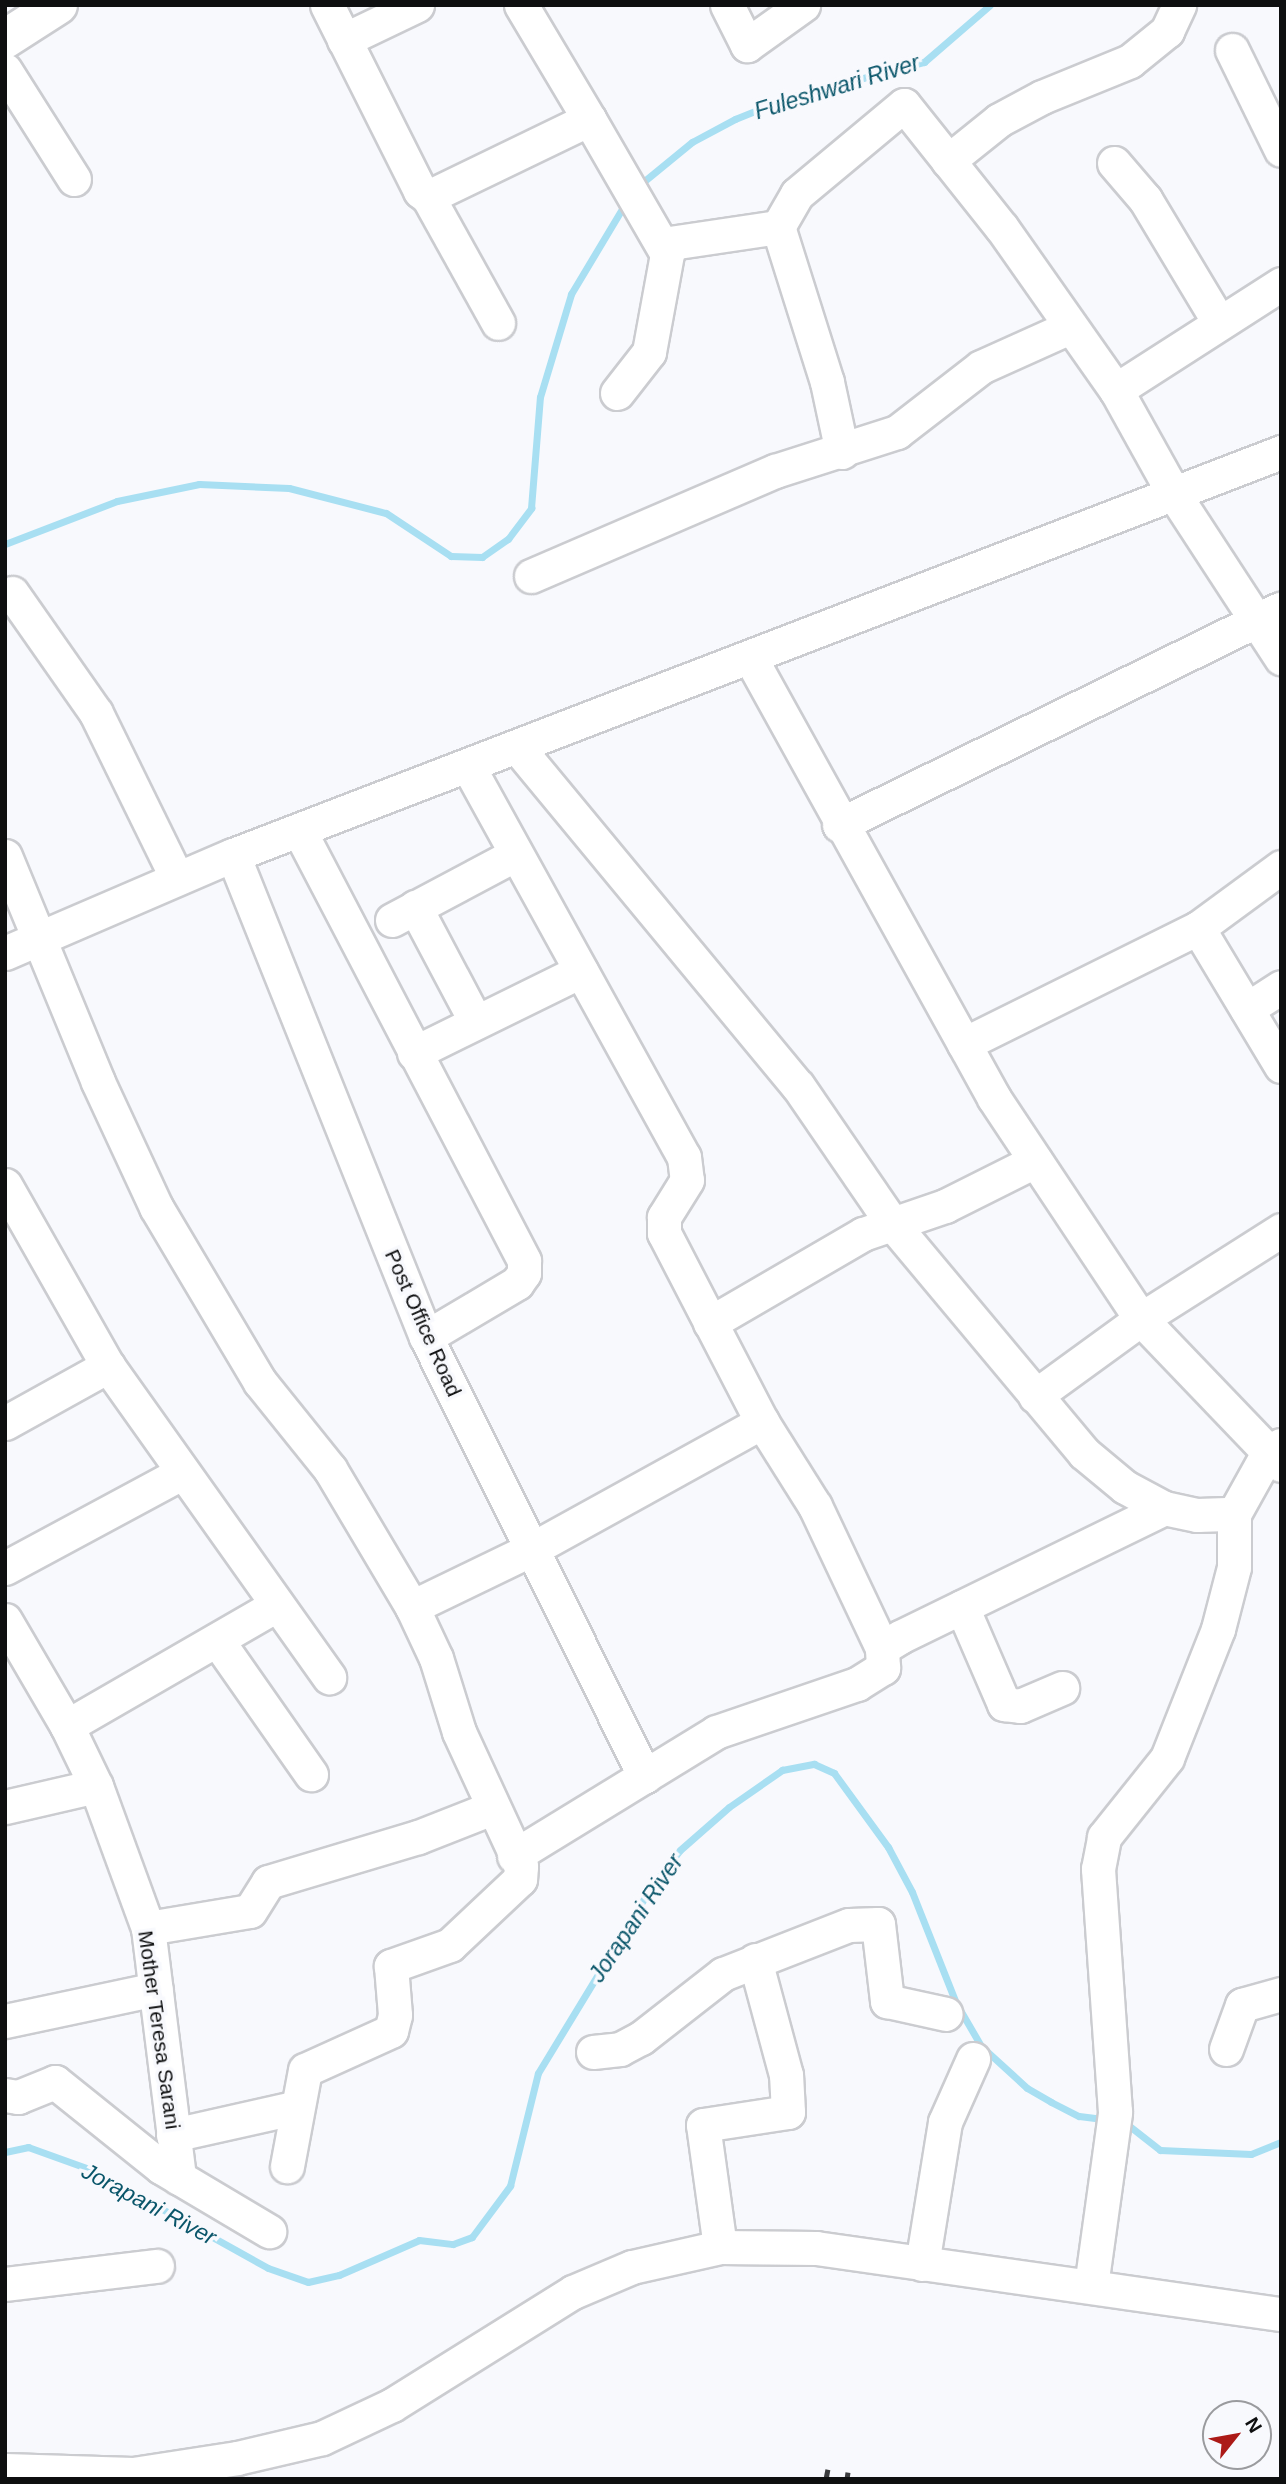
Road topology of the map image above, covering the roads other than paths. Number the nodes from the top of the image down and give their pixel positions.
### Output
1 (58, 5) edge
2 (327, 5) edge
3 (418, 5) edge
4 (521, 5) edge
5 (727, 5) edge
6 (803, 5) edge
7 (1179, 5) edge
8 (5, 39) edge
9 (344, 40) junction
10 (1232, 50) dead end
11 (5, 70) edge
12 (589, 119) junction
13 (1281, 150) edge
14 (948, 161) junction
15 (1114, 163) dead end
16 (74, 179) dead end
17 (428, 197) junction
18 (778, 227) junction
19 (664, 244) junction
20 (1281, 284) edge
21 (498, 323) dead end
22 (1219, 323) junction
23 (1070, 327) junction
24 (1116, 390) junction
25 (617, 393) dead end
26 (842, 452) junction
27 (1281, 452) edge
28 (1174, 494) junction
29 (531, 576) dead end
30 (12, 593) dead end
31 (1269, 614) edge
32 (1281, 658) edge
33 (751, 659) junction
34 (518, 748) junction
35 (468, 766) junction
36 (839, 825) junction
37 (299, 830) junction
38 (516, 854) junction
39 (233, 855) junction
40 (5, 856) edge
41 (1281, 867) edge
42 (177, 878) junction
43 (1198, 928) junction
44 (39, 939) junction
45 (5, 953) edge
46 (581, 971) junction
47 (1281, 988) edge
48 (1247, 1009) junction
49 (477, 1023) junction
50 (964, 1044) junction
51 (414, 1053) junction
52 (1281, 1066) edge
53 (1035, 1161) junction
54 (5, 1185) edge
55 (891, 1222) junction
56 (1281, 1230) edge
57 (1141, 1319) junction
58 (710, 1322) junction
59 (426, 1337) junction
60 (108, 1366) junction
61 (1035, 1396) junction
62 (762, 1422) junction
63 (5, 1423) edge
64 (1277, 1455) edge
65 (183, 1472) junction
66 (1164, 1508) junction
67 (1234, 1514) junction
68 (532, 1549) junction
69 (5, 1568) edge
70 (277, 1605) junction
71 (412, 1607) junction
72 (962, 1607) junction
73 (10, 1639) edge
74 (217, 1640) junction
75 (882, 1648) junction
76 (329, 1677) dead end
77 (1062, 1688) dead end
78 (67, 1726) junction
79 (311, 1774) dead end
80 (645, 1776) junction
81 (96, 1786) junction
82 (5, 1807) edge
83 (492, 1808) junction
84 (514, 1856) junction
85 (148, 1928) junction
86 (755, 1960) junction
87 (156, 1989) junction
88 (1281, 1994) edge
89 (946, 2014) dead end
90 (5, 2021) edge
91 (1226, 2049) dead end
92 (593, 2052) dead end
93 (974, 2059) dead end
94 (5, 2095) edge
95 (295, 2108) junction
96 (173, 2135) junction
97 (287, 2166) dead end
98 (179, 2178) junction
99 (269, 2231) dead end
100 (720, 2247) junction
101 (922, 2264) junction
102 (157, 2266) dead end
103 (5, 2284) edge
104 (1091, 2286) junction
105 (1281, 2314) edge
106 (5, 2470) edge

1 - 8 main road
2 - 9 street
3 - 9 street
4 - 12 street
5 - 6 street
7 - 14 street
9 - 17 street
10 - 13 street
11 - 16 street
12 - 17 street
12 - 19 street
14 - 18 street
14 - 23 street
15 - 22 street
17 - 21 street
18 - 19 street
18 - 26 street
19 - 25 street
20 - 22 street
22 - 24 street
23 - 24 street
23 - 26 street
24 - 28 street
26 - 29 street
27 - 28 street
28 - 31 street
28 - 33 street
30 - 42 street
31 - 32 street
31 - 36 street
33 - 34 street
33 - 36 street
34 - 35 street
34 - 55 street
35 - 37 street
35 - 38 street
36 - 50 street
37 - 39 street
37 - 51 street
38 - 46 street
38 - 49 street
39 - 42 street
39 - 59 street, Post Office Road
40 - 44 street
41 - 43 street
42 - 44 street
43 - 48 street
43 - 50 street
44 - 45 street
44 - 71 street
46 - 49 street
46 - 58 street
47 - 48 street
48 - 52 street
49 - 51 street
50 - 53 street
51 - 59 street
53 - 55 street
53 - 57 street
54 - 60 street
55 - 58 street
55 - 61 street
56 - 57 street
57 - 61 street
57 - 64 street
58 - 62 street
59 - 68 street, Post Office Road
60 - 63 street
60 - 65 street
61 - 66 street
62 - 68 street
62 - 75 street
64 - 67 street
65 - 69 street
65 - 70 street
66 - 67 street
66 - 72 street
67 - 104 street
68 - 71 street
68 - 80 street, Post Office Road
70 - 74 street
70 - 76 street
71 - 83 street
72 - 75 street
72 - 77 street
73 - 78 street, Mother Teresa Sarani
74 - 78 street
74 - 79 street
75 - 80 street
78 - 81 street, Mother Teresa Sarani
80 - 84 street
81 - 82 street
81 - 85 street, Mother Teresa Sarani
83 - 84 street
83 - 85 street
84 - 95 street
85 - 87 street, Mother Teresa Sarani
86 - 89 street
86 - 92 street
86 - 100 street
87 - 90 street
87 - 96 street, Mother Teresa Sarani
88 - 91 street
93 - 101 street
94 - 98 street
95 - 96 street
95 - 97 street
96 - 98 street, Mother Teresa Sarani
98 - 99 street
100 - 101 street
100 - 106 street
101 - 104 street
102 - 103 street
104 - 105 street

